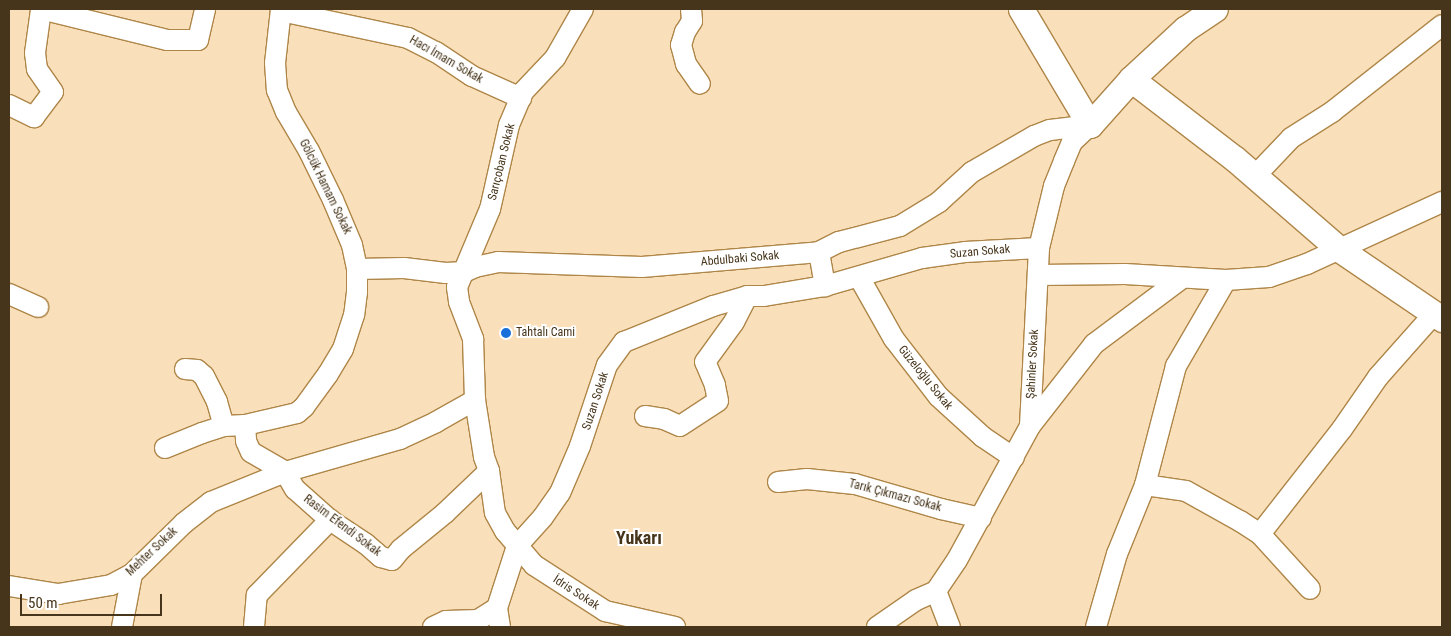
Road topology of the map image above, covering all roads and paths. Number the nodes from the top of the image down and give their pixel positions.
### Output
1 (205, 9) edge
2 (583, 9) edge
3 (691, 9) edge
4 (1021, 9) edge
5 (1215, 9) edge
6 (41, 10) edge
7 (281, 10) edge
8 (1442, 25) edge
9 (1131, 79) junction
10 (700, 84) dead end
11 (521, 98) junction
12 (9, 105) edge
13 (1090, 125) junction
14 (1254, 176) junction
15 (1442, 202) edge
16 (1039, 248) junction
17 (1339, 249) junction
18 (819, 252) junction
19 (357, 269) junction
20 (464, 272) junction
21 (1038, 276) junction
22 (860, 277) junction
23 (1181, 279) junction
24 (1226, 280) junction
25 (825, 286) junction
26 (9, 294) edge
27 (747, 296) junction
28 (38, 307) dead end
29 (1438, 317) edge
30 (185, 369) dead end
31 (475, 400) junction
32 (645, 416) dead end
33 (246, 425) junction
34 (224, 426) junction
35 (1030, 426) junction
36 (165, 448) dead end
37 (1014, 458) junction
38 (489, 471) junction
39 (285, 472) junction
40 (778, 482) dead end
41 (1145, 485) junction
42 (981, 518) junction
43 (330, 520) junction
44 (1260, 534) junction
45 (517, 546) junction
46 (132, 574) junction
47 (9, 586) edge
48 (1310, 589) dead end
49 (936, 591) junction
50 (497, 608) junction
51 (628, 623) edge
52 (122, 627) edge
53 (254, 627) edge
54 (434, 627) edge
55 (500, 627) edge
56 (675, 627) edge
57 (877, 627) edge
58 (950, 627) edge
59 (1096, 627) edge

1 - 6 street
2 - 11 street, Sarıçoban Sokak
3 - 10 street
4 - 13 street
5 - 9 street
6 - 12 street
7 - 11 street, Hacı İmam Sokak
7 - 19 street, Gölcük Hamam Sokak
8 - 14 street
9 - 13 street
9 - 14 street
11 - 20 street, Sarıçoban Sokak
13 - 16 street, Şahinler Sokak
13 - 18 street, Abdulbaki Sokak
14 - 17 street
15 - 17 street
16 - 21 street, Şahinler Sokak
16 - 22 street, Suzan Sokak
17 - 24 street
17 - 29 street
18 - 20 street, Abdulbaki Sokak
18 - 25 street
19 - 20 street, Abdulbaki Sokak
19 - 33 street, Gölcük Hamam Sokak
20 - 31 street
21 - 23 street
21 - 35 street, Şahinler Sokak
22 - 25 street, Suzan Sokak
22 - 37 street, Güzeloğlu Sokak
23 - 24 street
23 - 35 street
24 - 41 street
25 - 27 street, Suzan Sokak
26 - 28 street
27 - 32 street
27 - 45 street, Suzan Sokak
29 - 44 street
30 - 34 street
31 - 38 street
31 - 39 street
33 - 34 street, Gölcük Hamam Sokak
33 - 39 street
34 - 36 street, Gölcük Hamam Sokak
35 - 37 street, Şahinler Sokak
37 - 42 street, Şahinler Sokak
38 - 43 street, Rasim Efendi Sokak
38 - 45 street
39 - 43 street, Rasim Efendi Sokak
39 - 46 street, Mehter Sokak
40 - 42 street, Tarık Çıkmazı Sokak
41 - 44 street
41 - 59 street
42 - 49 street, Şahinler Sokak
43 - 53 street
44 - 48 street
45 - 50 street
45 - 51 street, İdris Sokak
46 - 47 street, Mehter Sokak
46 - 52 street
49 - 57 street
49 - 58 street
50 - 54 street
50 - 55 street
51 - 56 street, İdris Sokak

